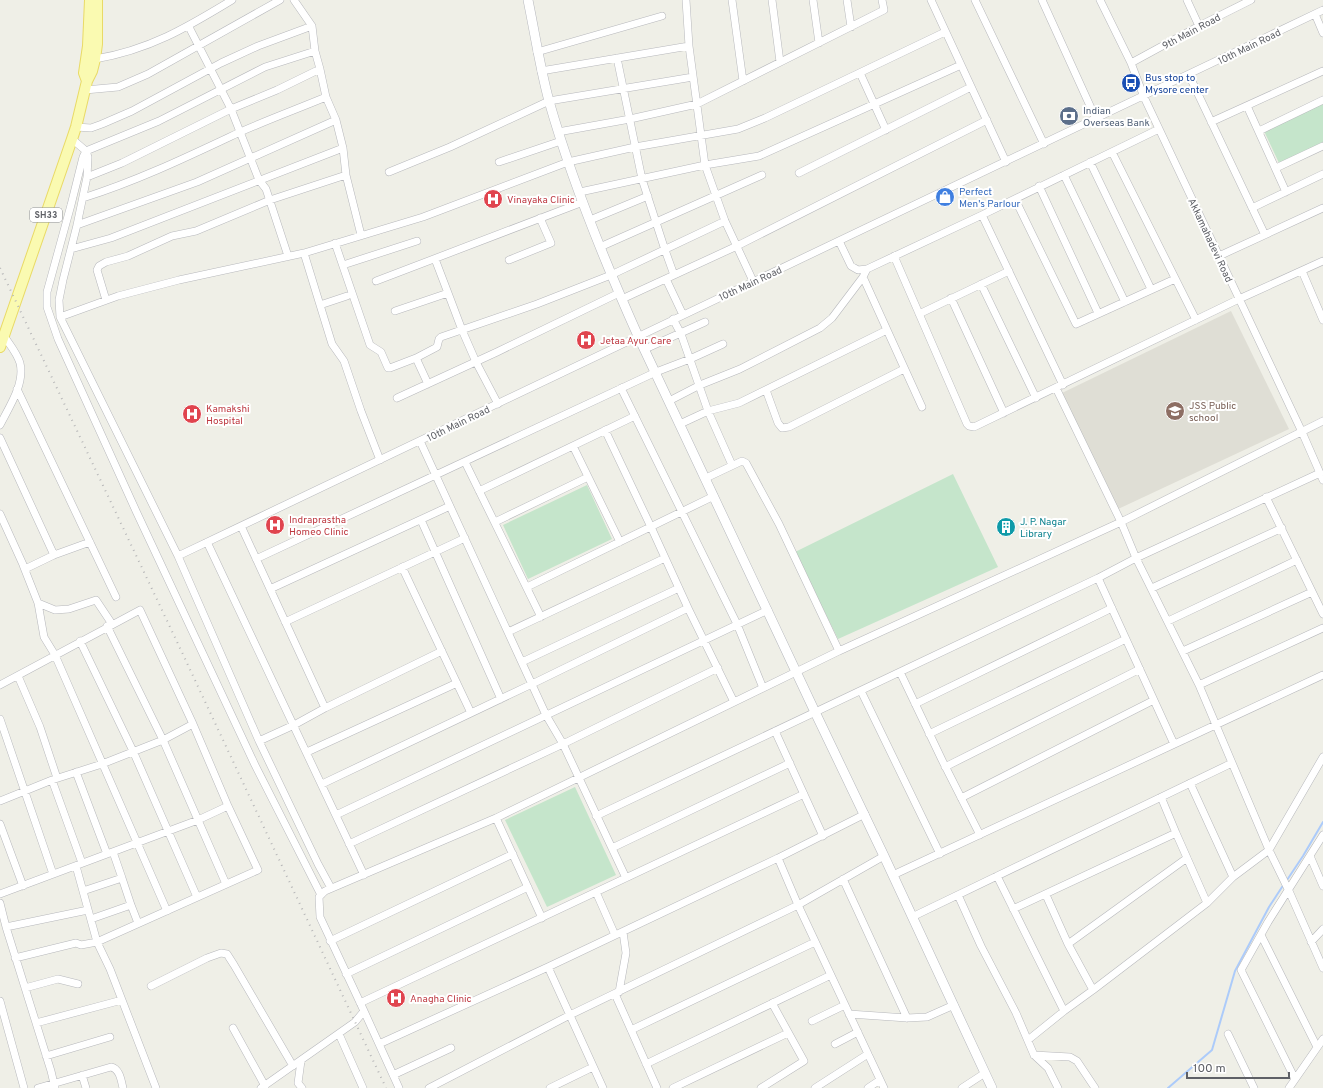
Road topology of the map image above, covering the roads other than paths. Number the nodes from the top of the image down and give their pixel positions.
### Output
1 (90, 0) edge
2 (97, 0) edge
3 (232, 0) edge
4 (280, 0) edge
5 (294, 0) edge
6 (528, 0) edge
7 (686, 0) edge
8 (732, 0) edge
9 (772, 0) edge
10 (813, 0) edge
11 (847, 0) edge
12 (882, 0) edge
13 (931, 0) edge
14 (975, 0) edge
15 (1042, 0) edge
16 (1100, 0) edge
17 (1187, 0) edge
18 (1251, 0) edge
19 (1323, 10) edge
20 (1315, 14) junction
21 (662, 16) dead end
22 (312, 26) junction
23 (1199, 26) junction
24 (188, 27) junction
25 (851, 27) junction
26 (945, 32) junction
27 (1323, 32) edge
28 (819, 43) junction
29 (198, 46) junction
30 (689, 46) junction
31 (314, 51) junction
32 (537, 52) junction
33 (617, 58) junction
34 (95, 59) junction
35 (780, 62) junction
36 (1131, 63) junction
37 (961, 65) junction
38 (211, 68) junction
39 (320, 69) junction
40 (541, 71) junction
41 (1323, 71) edge
42 (860, 73) junction
43 (1189, 75) junction
44 (694, 77) junction
45 (742, 81) junction
46 (86, 85) junction
47 (971, 87) junction
48 (624, 88) junction
49 (221, 90) junction
50 (326, 97) junction
51 (1144, 97) junction
52 (1323, 100) edge
53 (549, 101) junction
54 (697, 104) junction
55 (875, 104) junction
56 (1248, 106) junction
57 (231, 109) junction
58 (630, 119) junction
59 (1096, 119) junction
60 (336, 120) junction
61 (987, 120) junction
62 (1211, 122) junction
63 (76, 127) junction
64 (1159, 129) junction
65 (886, 130) junction
66 (1259, 131) junction
67 (240, 133) junction
68 (560, 136) junction
69 (701, 136) junction
70 (72, 139) junction
71 (1044, 144) junction
72 (1323, 146) edge
73 (635, 147) junction
74 (343, 148) junction
75 (86, 151) junction
76 (1112, 152) junction
77 (250, 158) junction
78 (499, 162) dead end
79 (568, 162) junction
80 (1006, 162) junction
81 (1090, 162) junction
82 (705, 165) junction
83 (1276, 168) junction
84 (389, 172) dead end
85 (799, 173) dead end
86 (1323, 174) edge
87 (346, 175) junction
88 (762, 175) dead end
89 (1064, 175) junction
90 (87, 177) junction
91 (642, 179) junction
92 (260, 180) junction
93 (1039, 186) junction
94 (580, 192) junction
95 (1286, 192) junction
96 (648, 196) junction
97 (716, 196) junction
98 (83, 198) junction
99 (1015, 199) junction
100 (270, 200) junction
101 (583, 202) junction
102 (1252, 208) junction
103 (1323, 208) edge
104 (982, 215) junction
105 (540, 218) junction
106 (590, 220) junction
107 (725, 221) junction
108 (656, 222) junction
109 (77, 226) junction
110 (361, 235) junction
111 (1265, 235) junction
112 (417, 241) dead end
113 (839, 241) junction
114 (335, 243) junction
115 (737, 246) junction
116 (600, 247) junction
117 (71, 249) junction
118 (665, 250) junction
119 (304, 253) junction
120 (288, 256) junction
121 (894, 256) junction
122 (1219, 256) junction
123 (435, 259) junction
124 (509, 260) dead end
125 (1323, 261) edge
126 (343, 265) junction
127 (867, 269) junction
128 (1008, 271) junction
129 (1302, 271) junction
130 (611, 275) junction
131 (674, 275) junction
132 (863, 277) junction
133 (666, 279) junction
134 (1175, 279) junction
135 (376, 281) dead end
136 (753, 281) junction
137 (981, 284) junction
138 (1151, 289) junction
139 (448, 292) junction
140 (347, 296) dead end
141 (620, 296) junction
142 (951, 298) junction
143 (1239, 299) junction
144 (106, 300) junction
145 (1125, 302) junction
146 (320, 305) junction
147 (395, 311) dead end
148 (1321, 311) edge
149 (1098, 313) junction
150 (919, 314) junction
151 (683, 315) junction
152 (60, 317) junction
153 (673, 319) junction
154 (1196, 320) junction
155 (1323, 320) edge
156 (705, 322) dead end
157 (462, 330) junction
158 (887, 330) junction
159 (681, 334) junction
160 (4, 336) junction
161 (638, 336) junction
162 (723, 344) dead end
163 (0, 347) edge
164 (645, 349) junction
165 (416, 358) junction
166 (690, 359) junction
167 (476, 362) junction
168 (904, 369) junction
169 (656, 372) junction
170 (428, 384) junction
171 (700, 385) junction
172 (1063, 385) junction
173 (621, 388) junction
174 (1056, 388) junction
175 (17, 389) junction
176 (766, 390) junction
177 (397, 398) dead end
178 (1036, 398) junction
179 (669, 400) junction
180 (498, 404) junction
181 (922, 407) dead end
182 (708, 411) junction
183 (1004, 413) junction
184 (635, 416) junction
185 (1323, 421) edge
186 (0, 424) edge
187 (680, 424) junction
188 (606, 430) junction
189 (1302, 432) junction
190 (0, 438) edge
191 (420, 441) junction
192 (573, 446) junction
193 (380, 460) junction
194 (465, 462) junction
195 (732, 465) junction
196 (1320, 472) junction
197 (436, 475) junction
198 (588, 477) junction
199 (706, 478) junction
200 (1323, 480) edge
201 (479, 491) junction
202 (714, 496) junction
203 (1266, 497) junction
204 (450, 506) junction
205 (682, 513) junction
206 (0, 514) edge
207 (421, 520) junction
208 (495, 522) junction
209 (1121, 522) junction
210 (241, 526) junction
211 (651, 527) junction
212 (1282, 528) junction
213 (465, 538) junction
214 (90, 542) junction
215 (207, 542) junction
216 (620, 542) junction
217 (435, 552) junction
218 (54, 555) junction
219 (178, 556) junction
220 (665, 558) junction
221 (1136, 558) junction
222 (256, 559) junction
223 (1297, 560) junction
224 (23, 565) junction
225 (402, 567) junction
226 (1098, 578) junction
227 (527, 587) junction
228 (679, 588) junction
229 (1152, 588) junction
230 (270, 590) junction
231 (1312, 592) junction
232 (116, 597) dead end
233 (38, 603) junction
234 (688, 608) junction
235 (1112, 608) junction
236 (768, 610) junction
237 (1323, 614) edge
238 (541, 617) junction
239 (1168, 621) junction
240 (285, 622) junction
241 (737, 624) junction
242 (109, 625) junction
243 (1323, 628) edge
244 (508, 632) junction
245 (703, 639) junction
246 (1126, 639) junction
247 (80, 641) junction
248 (442, 651) junction
249 (839, 651) junction
250 (1183, 651) junction
251 (55, 655) junction
252 (522, 662) junction
253 (718, 668) junction
254 (1140, 669) junction
255 (797, 671) junction
256 (900, 672) junction
257 (1323, 675) edge
258 (18, 676) junction
259 (457, 683) junction
260 (532, 684) junction
261 (0, 685) edge
262 (1199, 685) junction
263 (763, 688) junction
264 (861, 691) junction
265 (501, 699) junction
266 (1154, 700) junction
267 (734, 702) junction
268 (915, 704) junction
269 (324, 708) junction
270 (815, 712) junction
271 (471, 713) junction
272 (546, 715) junction
273 (0, 719) edge
274 (194, 724) junction
275 (1216, 724) junction
276 (294, 725) junction
277 (775, 731) junction
278 (929, 734) junction
279 (163, 740) junction
280 (259, 741) junction
281 (562, 744) junction
282 (1174, 744) junction
283 (132, 751) junction
284 (307, 752) junction
285 (1323, 757) edge
286 (790, 763) junction
287 (1232, 763) junction
288 (102, 764) junction
289 (945, 767) junction
290 (76, 772) junction
291 (54, 779) junction
292 (579, 779) junction
293 (1190, 783) junction
294 (322, 784) junction
295 (25, 791) junction
296 (804, 794) junction
297 (1162, 797) junction
298 (961, 798) junction
299 (0, 800) edge
300 (228, 806) junction
301 (865, 814) junction
302 (336, 815) junction
303 (596, 816) junction
304 (496, 818) junction
305 (198, 820) junction
306 (0, 824) edge
307 (168, 831) junction
308 (1176, 833) junction
309 (980, 835) junction
310 (1323, 835) edge
311 (823, 836) junction
312 (137, 843) junction
313 (350, 844) junction
314 (612, 848) junction
315 (1269, 850) junction
316 (110, 853) junction
317 (513, 854) junction
318 (940, 854) junction
319 (884, 856) junction
320 (1310, 856) junction
321 (778, 858) junction
322 (1187, 858) junction
323 (79, 865) junction
324 (53, 874) junction
325 (364, 875) junction
326 (893, 875) junction
327 (997, 876) junction
328 (122, 878) junction
329 (626, 878) junction
330 (1233, 878) junction
331 (843, 879) junction
332 (226, 884) junction
333 (23, 886) junction
334 (1323, 886) edge
335 (528, 887) junction
336 (331, 888) junction
337 (1288, 889) junction
338 (83, 891) junction
339 (596, 892) junction
340 (0, 894) edge
341 (1046, 894) junction
342 (321, 895) junction
343 (958, 895) junction
344 (197, 897) junction
345 (0, 903) edge
346 (1207, 903) junction
347 (131, 905) junction
348 (798, 905) junction
349 (1014, 909) junction
350 (88, 910) junction
351 (167, 911) junction
352 (912, 917) junction
353 (542, 918) junction
354 (91, 919) junction
355 (138, 923) junction
356 (6, 927) junction
357 (1323, 929) edge
358 (622, 932) junction
359 (1262, 934) junction
360 (615, 935) junction
361 (330, 941) junction
362 (98, 942) junction
363 (815, 942) junction
364 (1311, 942) junction
365 (1068, 944) junction
366 (15, 958) junction
367 (548, 967) junction
368 (1323, 968) edge
369 (346, 974) junction
370 (831, 975) junction
371 (78, 984) dead end
372 (151, 986) dead end
373 (25, 988) junction
374 (1093, 990) junction
375 (617, 993) junction
376 (122, 1000) junction
377 (0, 1001) edge
378 (360, 1003) junction
379 (772, 1003) junction
380 (845, 1005) junction
381 (954, 1005) junction
382 (364, 1010) junction
383 (1064, 1011) junction
384 (849, 1014) junction
385 (570, 1015) junction
386 (907, 1018) junction
387 (812, 1021) dead end
388 (36, 1023) junction
389 (233, 1028) dead end
390 (631, 1030) junction
391 (858, 1032) junction
392 (788, 1033) junction
393 (338, 1034) junction
394 (1228, 1034) dead end
395 (110, 1037) dead end
396 (1323, 1039) edge
397 (1028, 1040) junction
398 (379, 1044) junction
399 (835, 1044) dead end
400 (451, 1048) dead end
401 (1317, 1048) junction
402 (868, 1054) junction
403 (1034, 1055) junction
404 (46, 1056) junction
405 (301, 1061) junction
406 (646, 1064) junction
407 (293, 1066) junction
408 (593, 1068) junction
409 (985, 1073) junction
410 (82, 1075) junction
411 (393, 1076) junction
412 (1296, 1079) junction
413 (880, 1080) junction
414 (772, 1085) edge
415 (54, 1086) edge
416 (263, 1087) edge
417 (552, 1087) edge
418 (24, 1088) edge
419 (38, 1088) edge
420 (86, 1088) edge
421 (123, 1088) edge
422 (156, 1088) edge
423 (302, 1088) edge
424 (363, 1088) edge
425 (399, 1088) edge
426 (429, 1088) edge
427 (603, 1088) edge
428 (657, 1088) edge
429 (673, 1088) edge
430 (762, 1088) edge
431 (815, 1088) edge
432 (868, 1088) edge
433 (884, 1088) edge
434 (962, 1088) edge
435 (992, 1088) edge
436 (1058, 1088) edge
437 (1095, 1088) edge
438 (1254, 1088) edge
439 (1289, 1088) edge

1 - 46 main road
2 - 34 main road, SH33
3 - 24 street
4 - 29 street
5 - 22 street
6 - 32 street
7 - 30 street
8 - 45 street
9 - 35 street
10 - 28 street
11 - 25 street
12 - 25 street
13 - 26 street
14 - 71 street
15 - 59 street
16 - 36 street, Akkamahadevi Road
17 - 23 street
18 - 23 street, 9th Main Road
19 - 20 street, 10th Main Road
20 - 27 street
20 - 43 street, 10th Main Road
21 - 32 street
22 - 31 street
22 - 38 street
23 - 36 street, 9th Main Road
24 - 29 street
24 - 34 street
25 - 28 street
26 - 37 street
26 - 42 street
28 - 35 street
29 - 38 street
29 - 46 street
30 - 33 street
30 - 44 street
31 - 39 street
31 - 49 street
32 - 40 street
33 - 40 street
33 - 48 street
34 - 46 main road, SH33
35 - 45 street
36 - 51 street, Akkamahadevi Road
37 - 47 street
37 - 55 street
38 - 49 street
38 - 63 street
39 - 50 street
39 - 57 street
40 - 53 street
41 - 56 street
42 - 55 street
42 - 69 street
43 - 51 street, 10th Main Road
43 - 62 street
44 - 48 street
44 - 54 street
45 - 54 street
46 - 63 main road, SH33
47 - 61 street
47 - 65 street
48 - 53 street
48 - 58 street
49 - 57 street
49 - 75 street
50 - 60 street
50 - 67 street
51 - 59 street, 10th Main Road
51 - 64 street, Akkamahadevi Road
52 - 66 street
53 - 68 street
53 - 84 street
54 - 58 street
54 - 69 street
55 - 65 street
55 - 82 street
56 - 62 street
56 - 66 street
57 - 67 street
57 - 90 street
58 - 68 street
58 - 73 street
59 - 71 street, 10th Main Road
60 - 74 street
60 - 77 street
61 - 80 street
61 - 115 street
62 - 102 street
63 - 70 main road, SH33
64 - 76 street
64 - 122 street, Akkamahadevi Road
65 - 85 street
66 - 83 street
67 - 77 street
67 - 98 street
68 - 78 street
68 - 79 street
69 - 73 street
69 - 82 street
70 - 75 street
70 - 160 main road, SH33
71 - 80 street, 10th Main Road
72 - 83 street
73 - 79 street
73 - 91 street
74 - 87 street
74 - 92 street
75 - 90 street
75 - 342 street
76 - 81 street
76 - 134 street
77 - 92 street
77 - 109 street
79 - 94 street
79 - 110 street
80 - 113 street, 10th Main Road
81 - 89 street
81 - 138 street
82 - 91 street
82 - 97 street
83 - 95 street
86 - 95 street
87 - 100 street
87 - 110 street
88 - 97 street
89 - 93 street
89 - 145 street
90 - 98 street
91 - 94 street
91 - 96 street
92 - 100 street
92 - 117 street
93 - 99 street
93 - 149 street
94 - 101 street
95 - 102 street
96 - 106 street
96 - 108 street
97 - 107 street
97 - 108 street
98 - 109 street
99 - 104 street
99 - 149 street
100 - 120 street
100 - 144 street
101 - 105 street
101 - 106 street
102 - 111 street
103 - 111 street
104 - 121 street
104 - 128 street
105 - 123 street
105 - 124 street
106 - 116 street
107 - 115 street
107 - 118 street
108 - 116 street
108 - 118 street
109 - 117 street
110 - 114 street
111 - 122 street
112 - 126 street
113 - 127 street
113 - 136 street, 10th Main Road
114 - 119 street
114 - 126 street
115 - 131 street
115 - 136 street
116 - 130 street
117 - 152 street
118 - 130 street
118 - 131 street
119 - 120 street
119 - 146 street
120 - 144 street
121 - 127 street
121 - 150 street
122 - 143 street, Akkamahadevi Road
123 - 135 street
123 - 139 street
125 - 129 street
126 - 165 street
127 - 132 street
128 - 137 street
128 - 172 street
129 - 143 street
129 - 148 street
130 - 141 street
130 - 157 street
131 - 133 street
132 - 158 street
132 - 171 street
133 - 141 street
133 - 151 street
134 - 138 street
134 - 154 street
136 - 151 street, 10th Main Road
137 - 142 street
137 - 178 street
138 - 145 street
139 - 147 street
139 - 157 street
140 - 146 street
141 - 161 street
141 - 167 street
142 - 150 street
142 - 183 street
143 - 154 street
143 - 189 street, Akkamahadevi Road
144 - 152 street
145 - 149 street
146 - 193 street
148 - 155 street
150 - 183 street
151 - 153 street, 10th Main Road
152 - 219 street
153 - 159 street
153 - 161 street, 10th Main Road
154 - 172 street
156 - 159 street
157 - 165 street
157 - 167 street
158 - 168 street
158 - 176 street
159 - 164 street
159 - 166 street
160 - 163 main road, SH33
160 - 175 street
161 - 164 street
161 - 180 street, 10th Main Road
162 - 166 street
164 - 169 street
165 - 170 street
166 - 169 street
166 - 171 street
167 - 170 street
167 - 180 street
168 - 176 street
168 - 181 street
169 - 173 street
169 - 179 street
170 - 177 street
171 - 179 street
171 - 182 street
172 - 174 street
173 - 184 street
173 - 194 street
174 - 178 street
174 - 209 street
175 - 186 street
175 - 214 street
176 - 182 street
178 - 183 street
179 - 187 street
180 - 191 street, 10th Main Road
182 - 187 street
182 - 195 street
184 - 188 street
184 - 205 street
185 - 189 street
187 - 199 street
188 - 192 street
188 - 211 street
189 - 196 street, Akkamahadevi Road
189 - 209 street
190 - 218 street
191 - 193 street, 10th Main Road
191 - 197 street
192 - 198 street
192 - 201 street
193 - 210 street, 10th Main Road
194 - 197 street
194 - 201 street
195 - 199 street
195 - 249 street
196 - 200 street, Akkamahadevi Road
196 - 203 street
197 - 204 street
197 - 222 street
198 - 208 street
198 - 216 street
199 - 202 street
201 - 208 street
202 - 205 street
202 - 236 street
203 - 212 street
203 - 221 street
204 - 207 street
204 - 213 street
205 - 211 street
205 - 241 street
206 - 224 street
207 - 217 street
207 - 230 street
208 - 227 street
209 - 221 street
209 - 249 street
210 - 215 street, 10th Main Road
210 - 222 street
211 - 216 street
211 - 220 street
212 - 223 street
212 - 229 street
213 - 217 street
213 - 244 street
214 - 218 street
214 - 232 street
215 - 219 street, 10th Main Road
215 - 276 street
216 - 227 street
217 - 225 street
217 - 265 street
218 - 224 street
219 - 280 street
220 - 228 street
220 - 238 street
221 - 226 street
221 - 229 street
222 - 230 street
223 - 231 street
223 - 239 street
224 - 233 street
225 - 240 street
225 - 248 street
226 - 235 street
226 - 256 street
227 - 238 street
228 - 234 street
228 - 252 street
229 - 239 street
230 - 240 street
231 - 237 street
231 - 250 street
233 - 242 street
233 - 251 street
234 - 245 street
234 - 260 street
235 - 246 street
235 - 268 street
236 - 241 street
236 - 255 street
238 - 244 street
239 - 250 street
240 - 269 street
241 - 245 street
241 - 263 street
242 - 247 street
242 - 274 street
242 - 279 street
243 - 262 street
244 - 252 street
245 - 253 street
245 - 272 street
246 - 254 street
246 - 278 street
247 - 251 street
247 - 283 street
248 - 259 street
248 - 269 street
249 - 255 street
250 - 262 street
251 - 258 street
251 - 288 street
252 - 260 street
253 - 267 street
253 - 281 street
254 - 266 street
254 - 289 street
255 - 263 street
255 - 270 street
256 - 264 street
256 - 268 street
257 - 275 street
258 - 261 street
258 - 291 street
259 - 271 street
259 - 284 street
260 - 265 street
260 - 272 street
262 - 275 street
263 - 267 street
264 - 270 street
264 - 318 street
265 - 271 street
266 - 282 street
266 - 298 street
267 - 292 street
268 - 278 street
269 - 276 street
270 - 277 street
270 - 301 street
271 - 294 street
272 - 281 street
272 - 302 street
273 - 295 street
274 - 279 street
274 - 300 street
275 - 282 street
275 - 287 street
276 - 280 street
276 - 284 street
277 - 286 street
277 - 303 street
278 - 289 street
279 - 283 street
279 - 305 street
280 - 336 street
281 - 292 street
281 - 313 street
282 - 309 street
283 - 288 street
283 - 307 street
284 - 294 street
285 - 315 street
286 - 296 street
286 - 314 street
287 - 293 street
287 - 315 street
288 - 290 street
288 - 312 street
289 - 298 street
290 - 291 street
290 - 316 street
291 - 295 street
291 - 323 street
292 - 303 street
292 - 304 street
293 - 297 street
293 - 330 street
294 - 302 street
295 - 299 street
295 - 324 street
296 - 311 street
296 - 329 street
297 - 308 street
297 - 327 street
298 - 309 street
300 - 305 street
300 - 332 street
301 - 311 street
301 - 319 street
302 - 313 street
303 - 314 street
304 - 317 street
304 - 325 street
305 - 307 street
305 - 332 street
306 - 333 street
307 - 312 street
307 - 344 street
308 - 322 street
308 - 341 street
309 - 318 street
310 - 320 street
311 - 321 street
312 - 316 street
312 - 351 street
313 - 325 street
314 - 329 street
315 - 330 street
315 - 337 street
316 - 323 street
316 - 328 street
317 - 335 street
317 - 361 street
318 - 326 street
319 - 326 street
319 - 331 street
320 - 334 street
320 - 337 street
321 - 348 street
321 - 358 street
322 - 346 street
322 - 365 street
323 - 324 street
323 - 338 street
324 - 333 street
325 - 336 street
326 - 352 street
327 - 343 street
327 - 349 street
328 - 338 street
328 - 347 street
329 - 339 street
330 - 346 street
331 - 348 street
331 - 386 street
332 - 344 street
333 - 340 street
335 - 353 street
335 - 369 street
336 - 342 street
337 - 359 street
337 - 364 street
338 - 350 street
339 - 353 street
339 - 360 street
341 - 349 street
341 - 365 street
342 - 361 street
343 - 352 street
343 - 397 street
344 - 351 street
345 - 356 street
346 - 374 street
347 - 354 street
347 - 355 street
348 - 363 street
348 - 375 street
349 - 383 street
350 - 354 street
350 - 356 street
351 - 355 street
352 - 381 street
353 - 378 street
354 - 362 street
355 - 362 street
356 - 366 street
357 - 364 street
358 - 360 street
358 - 375 street
359 - 401 street
359 - 412 street
360 - 367 street
361 - 369 street
362 - 366 street
362 - 376 street
363 - 370 street
363 - 390 street
364 - 368 street
365 - 374 street
366 - 373 street
367 - 385 street
367 - 398 street
369 - 378 street
370 - 379 street
370 - 380 street
371 - 373 street
372 - 407 street
373 - 388 street
374 - 383 street
375 - 385 street
375 - 390 street
376 - 388 street
376 - 422 street
377 - 418 street
378 - 382 street
379 - 392 street
379 - 406 street
380 - 384 street
380 - 387 street
381 - 386 street
381 - 409 street
382 - 393 street
382 - 398 street
383 - 397 street
384 - 386 street
384 - 391 street
385 - 408 street
385 - 426 street
388 - 404 street
389 - 416 street
390 - 406 street
391 - 399 street
391 - 402 street
392 - 414 street
392 - 429 street
393 - 405 street
393 - 424 street
394 - 438 street
395 - 404 street
396 - 401 street
397 - 403 street
398 - 411 street
400 - 411 street
401 - 412 street
402 - 413 street
402 - 431 street
403 - 436 street
403 - 437 street
404 - 415 street
405 - 407 street
405 - 423 street
406 - 428 street
407 - 416 street
408 - 417 street
408 - 427 street
409 - 434 street
409 - 435 street
410 - 415 street
410 - 420 street
410 - 421 street
411 - 425 street
412 - 439 street
413 - 432 street
413 - 433 street
414 - 430 street
415 - 419 street

